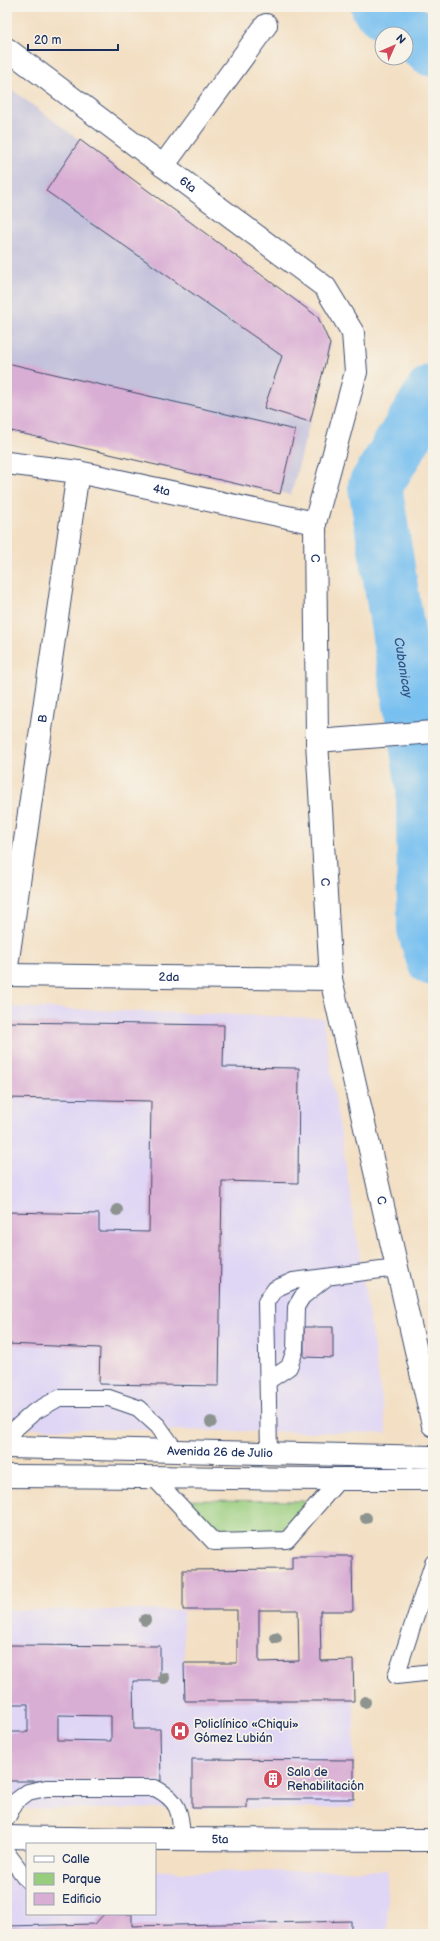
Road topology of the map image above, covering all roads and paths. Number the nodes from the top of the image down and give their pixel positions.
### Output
1 (266, 25) dead end
2 (7, 49) edge
3 (163, 166) junction
4 (353, 333) joint
5 (7, 463) edge
6 (78, 472) junction
7 (315, 523) junction
8 (433, 732) edge
9 (317, 741) junction
10 (7, 966) edge
11 (7, 975) edge
12 (331, 979) junction
13 (397, 1268) junction
14 (328, 1277) junction
15 (268, 1381) junction
16 (433, 1425) edge
17 (7, 1436) edge
18 (7, 1448) edge
19 (176, 1451) junction
20 (269, 1453) junction
21 (433, 1457) edge
22 (7, 1476) edge
23 (152, 1476) junction
24 (433, 1479) edge
25 (339, 1480) junction
26 (433, 1563) edge
27 (433, 1672) edge
28 (7, 1818) edge
29 (7, 1837) edge
30 (182, 1838) junction
31 (433, 1840) edge
32 (124, 1842) edge
33 (7, 1853) edge
34 (26, 1879) edge

1 - 3 street
2 - 3 street, 6ta
3 - 4 street, 6ta
4 - 7 street, C
5 - 6 street, 4ta
6 - 7 street, 4ta
6 - 10 street, B
7 - 9 street, C
8 - 9 street
9 - 12 street, C
11 - 12 street, 2da
12 - 13 street, C
13 - 14 lane
13 - 16 street, C
14 - 15 lane
14 - 15 lane
15 - 20 lane
17 - 19 lane
18 - 19 street, Avenida 26 de Julio
19 - 20 street, Avenida 26 de Julio
20 - 21 street, Avenida 26 de Julio
22 - 23 street, Avenida 26 de Julio
23 - 25 street, Avenida 26 de Julio
23 - 25 lane
24 - 25 street, Avenida 26 de Julio
26 - 27 lane
28 - 30 lane
29 - 32 street, 5ta
30 - 31 street, 5ta
30 - 32 street, 5ta
33 - 34 lane

